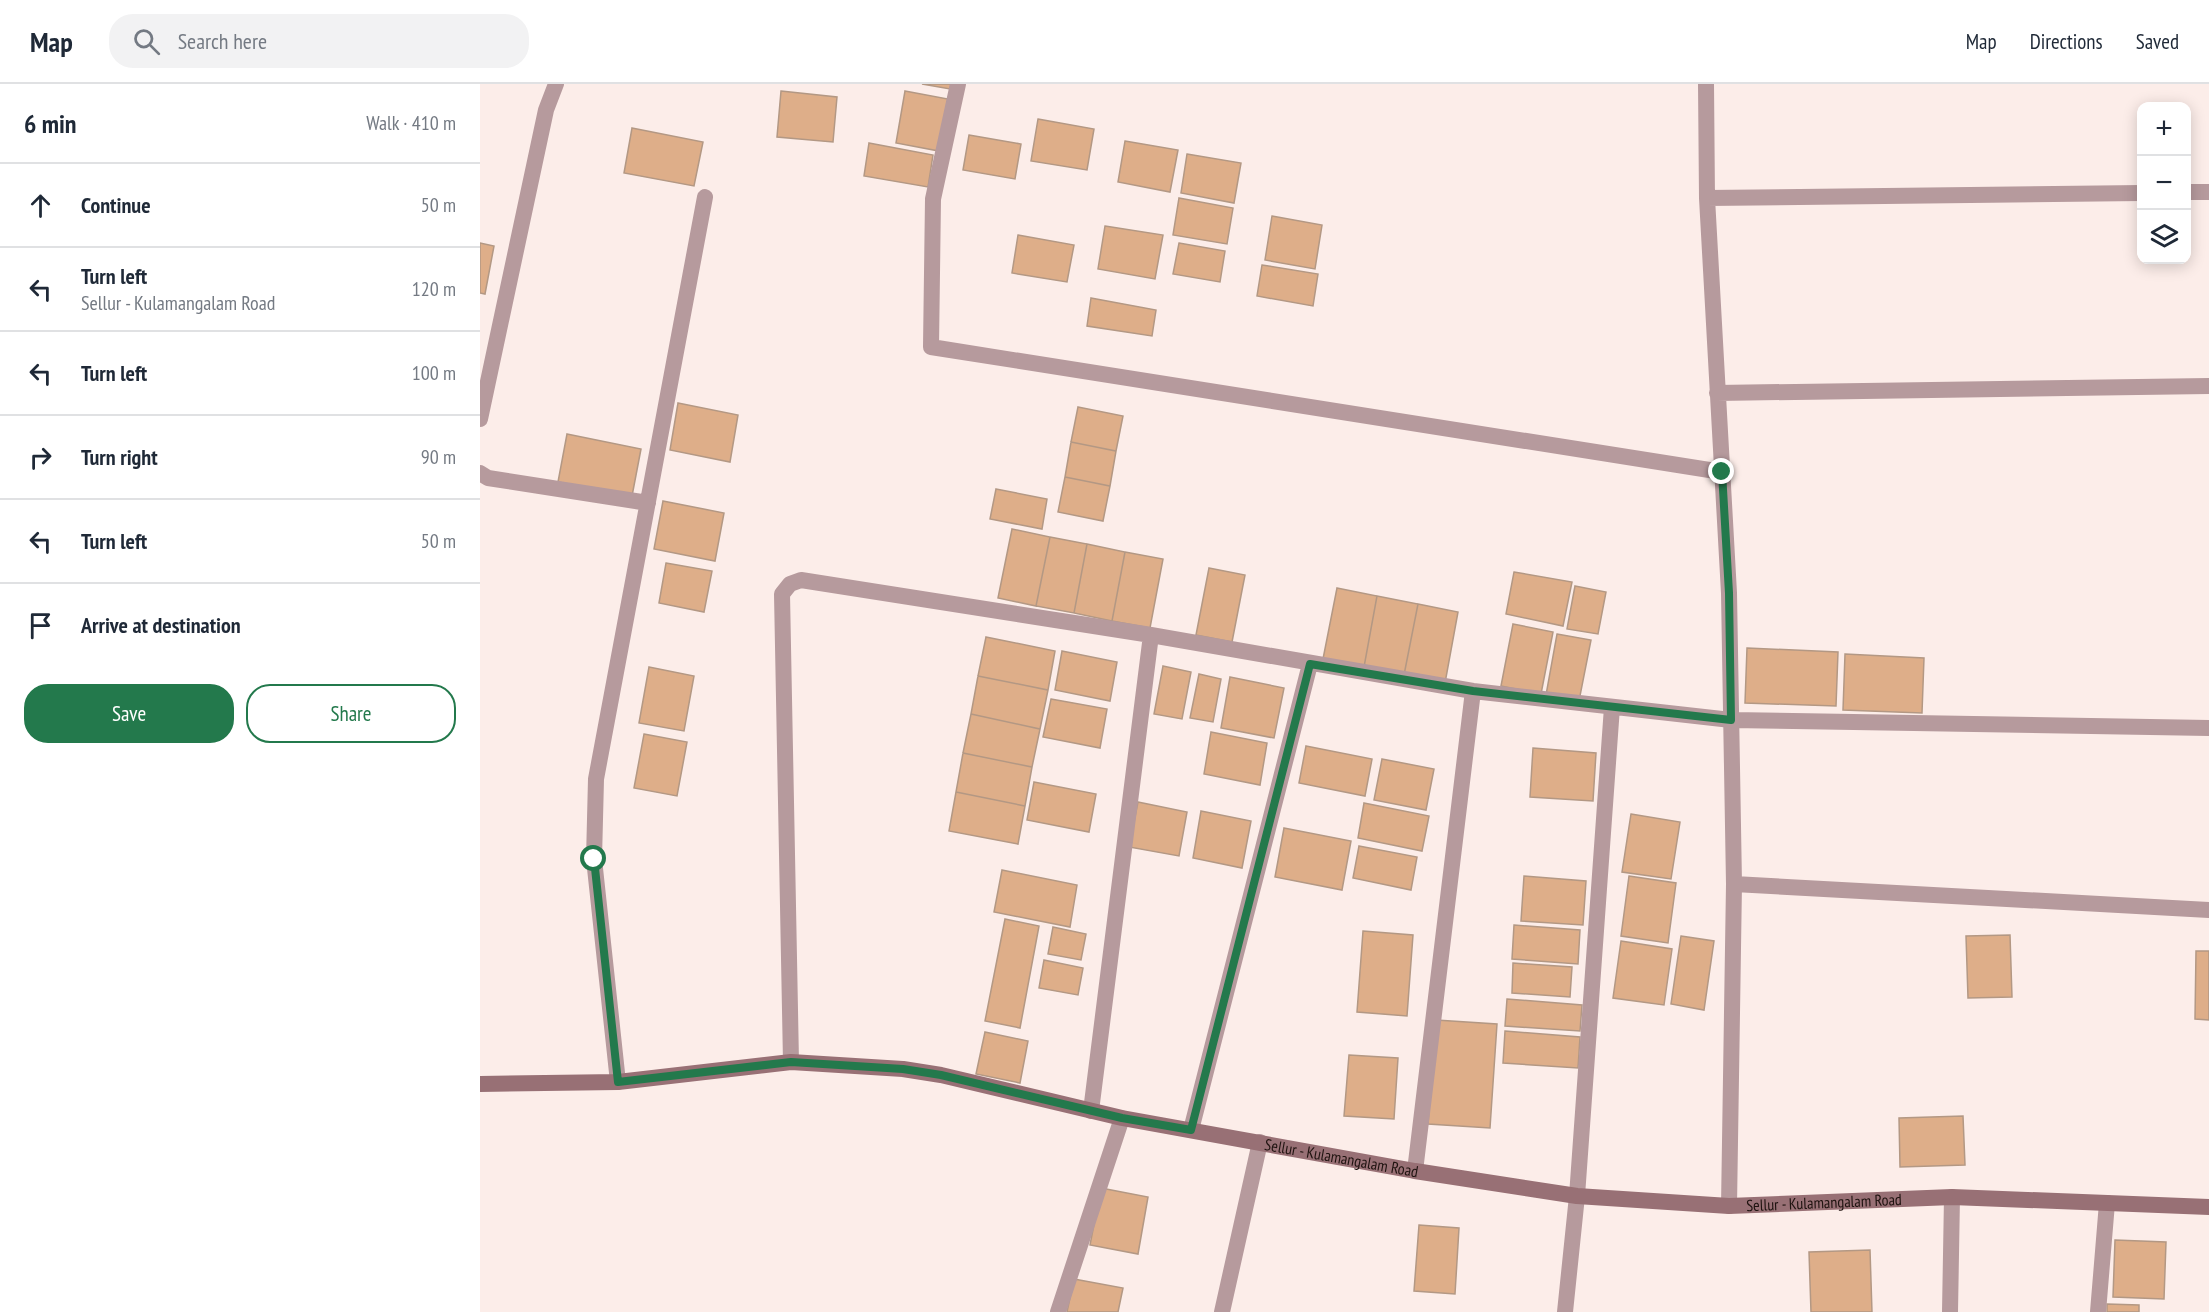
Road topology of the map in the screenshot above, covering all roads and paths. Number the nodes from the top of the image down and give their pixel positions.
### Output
1 (556, 84) edge
2 (958, 84) edge
3 (1706, 84) edge
4 (2191, 192) edge
5 (2209, 192) edge
6 (2137, 193) edge
7 (705, 197) dead end
8 (1707, 198) junction
9 (2209, 386) edge
10 (1718, 393) junction
11 (480, 418) edge
12 (1722, 472) junction
13 (480, 473) edge
14 (648, 503) junction
15 (1151, 634) junction
16 (1310, 664) junction
17 (1473, 691) junction
18 (1612, 707) junction
19 (1731, 720) junction
20 (2209, 728) edge
21 (1734, 884) junction
22 (2209, 910) edge
23 (791, 1062) junction
24 (618, 1082) junction
25 (480, 1084) edge
26 (1091, 1111) junction
27 (1122, 1118) junction
28 (1191, 1130) junction
29 (1260, 1142) junction
30 (1416, 1171) junction
31 (1577, 1196) junction
32 (1952, 1197) junction
33 (2107, 1203) junction
34 (1729, 1206) junction
35 (2209, 1207) edge
36 (1058, 1312) edge
37 (1222, 1312) edge
38 (1565, 1312) edge
39 (1950, 1312) edge
40 (2098, 1312) edge

1 - 11 street
2 - 12 street
3 - 8 street
4 - 5 street
6 - 8 street
7 - 14 street
8 - 10 street
9 - 10 street
10 - 12 street
12 - 19 street
13 - 14 street
14 - 24 street
15 - 16 street
15 - 23 street
15 - 26 street
16 - 17 street
16 - 28 street
17 - 18 street
17 - 30 street
18 - 19 street
18 - 31 street
19 - 20 street
19 - 21 street
21 - 22 street
21 - 34 street
23 - 24 main road, Sellur - Kulamangalam Road
23 - 26 main road, Sellur - Kulamangalam Road
24 - 25 main road, Sellur - Kulamangalam Road
26 - 27 main road, Sellur - Kulamangalam Road
27 - 28 main road, Sellur - Kulamangalam Road
27 - 36 street
28 - 29 main road, Sellur - Kulamangalam Road
29 - 30 main road, Sellur - Kulamangalam Road
29 - 37 street
30 - 31 main road, Sellur - Kulamangalam Road
31 - 34 main road, Sellur - Kulamangalam Road
31 - 38 street
32 - 33 main road, Sellur - Kulamangalam Road
32 - 34 main road, Sellur - Kulamangalam Road
32 - 39 street
33 - 35 main road, Sellur - Kulamangalam Road
33 - 40 street

